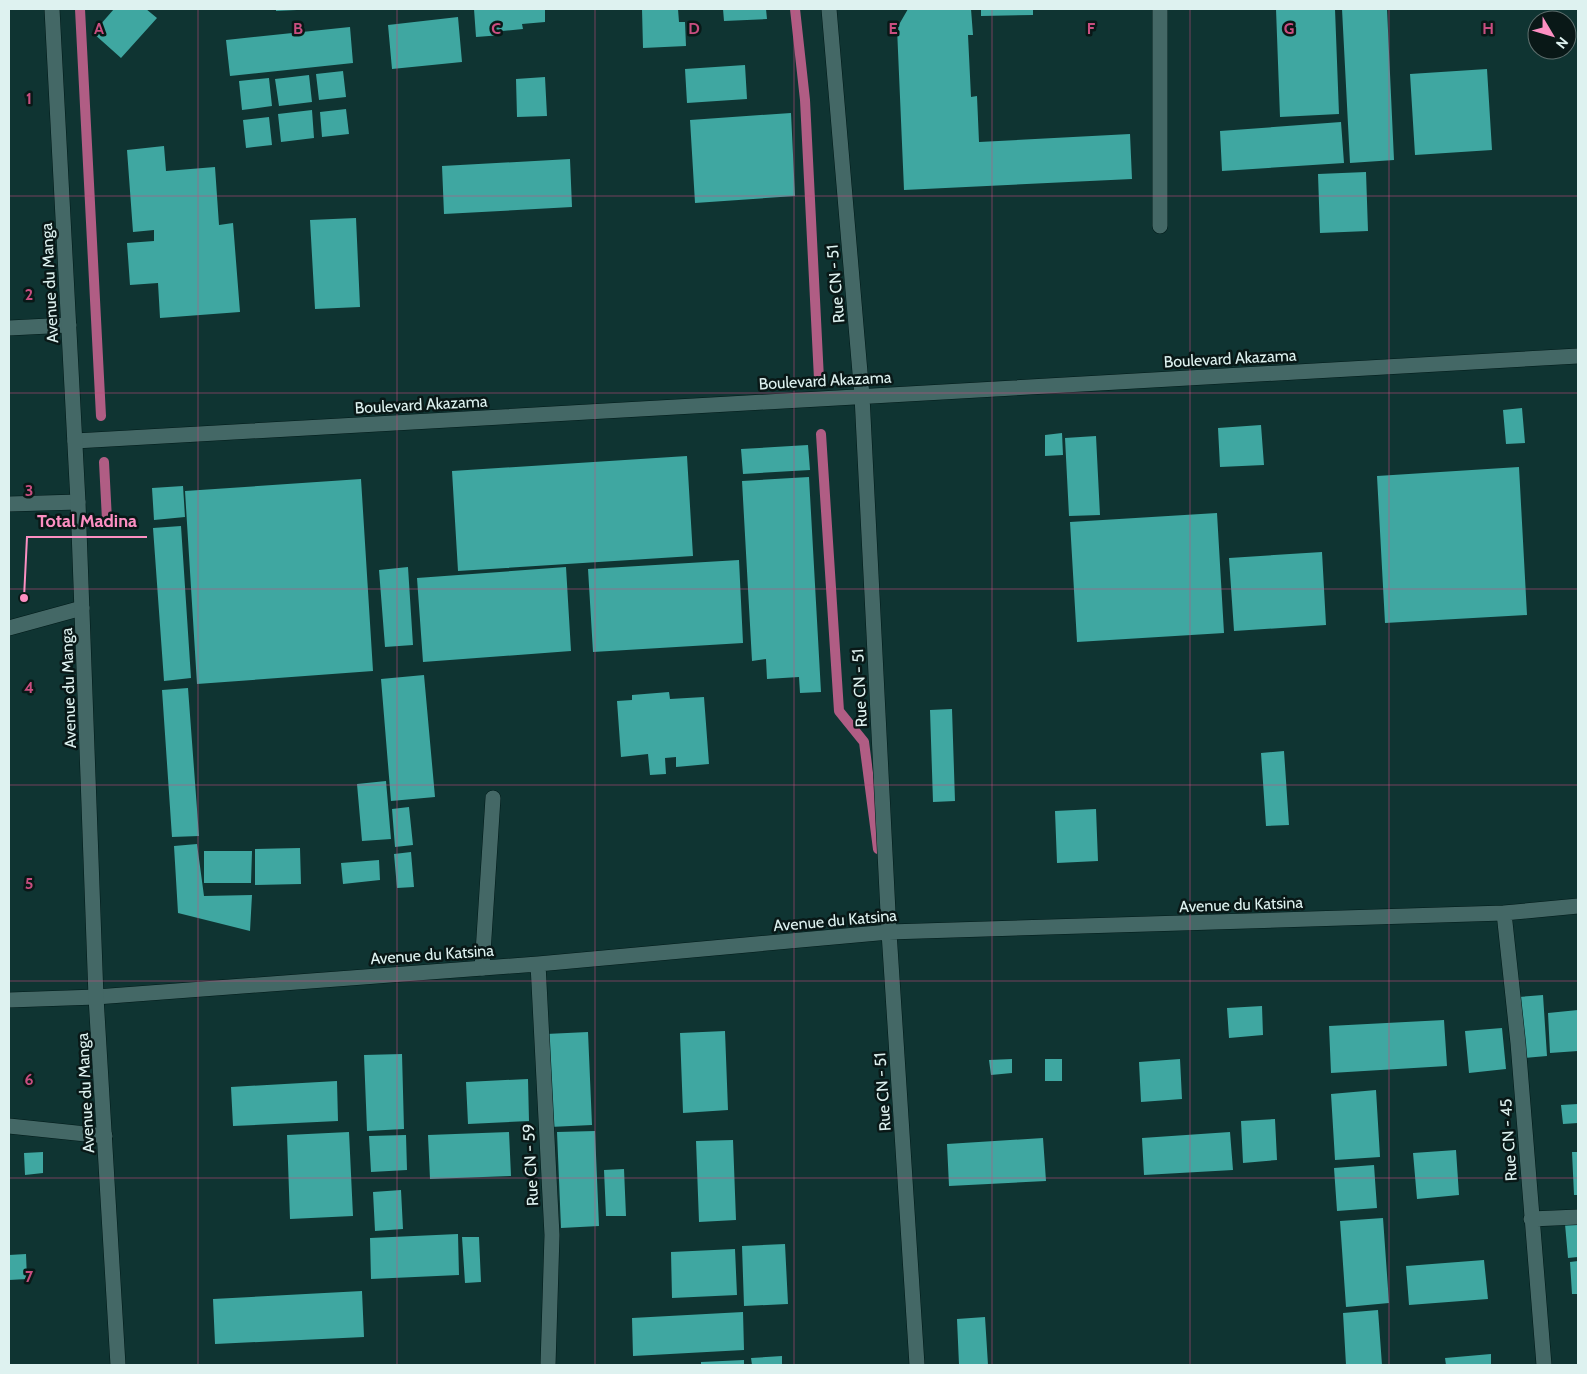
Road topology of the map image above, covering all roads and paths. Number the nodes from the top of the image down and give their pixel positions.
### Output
1 (52, 9) edge
2 (829, 9) edge
3 (1160, 9) edge
4 (1160, 226) dead end
5 (69, 325) junction
6 (9, 328) edge
7 (1578, 356) edge
8 (862, 396) junction
9 (75, 441) junction
10 (78, 502) junction
11 (9, 504) edge
12 (82, 608) junction
13 (9, 628) edge
14 (493, 798) dead end
15 (1578, 906) edge
16 (1504, 914) junction
17 (890, 932) junction
18 (538, 964) junction
19 (482, 968) junction
20 (96, 997) junction
21 (9, 1000) edge
22 (9, 1126) edge
23 (105, 1136) junction
24 (1578, 1217) edge
25 (1531, 1219) junction
26 (118, 1365) edge
27 (548, 1365) edge
28 (917, 1365) edge
29 (1544, 1365) edge

1 - 5 street, Avenue du Manga
2 - 8 street, Rue CN - 51
3 - 4 street
5 - 6 street
5 - 9 street, Avenue du Manga
7 - 8 street, Boulevard Akazama
8 - 9 street, Boulevard Akazama
8 - 17 street, Rue CN - 51
9 - 10 street, Avenue du Manga
10 - 11 street
10 - 12 street, Avenue du Manga
12 - 13 street
12 - 20 street, Avenue du Manga
14 - 19 street
15 - 16 street, Avenue du Katsina
16 - 17 street, Avenue du Katsina
16 - 25 street, Rue CN - 45
17 - 18 street, Avenue du Katsina
17 - 28 street, Rue CN - 51
18 - 19 street, Avenue du Katsina
18 - 27 street, Rue CN - 59
19 - 20 street, Avenue du Katsina
20 - 21 street, Avenue du Katsina
20 - 23 street, Avenue du Manga
22 - 23 street
23 - 26 street, Avenue du Manga
24 - 25 street
25 - 29 street, Rue CN - 45

